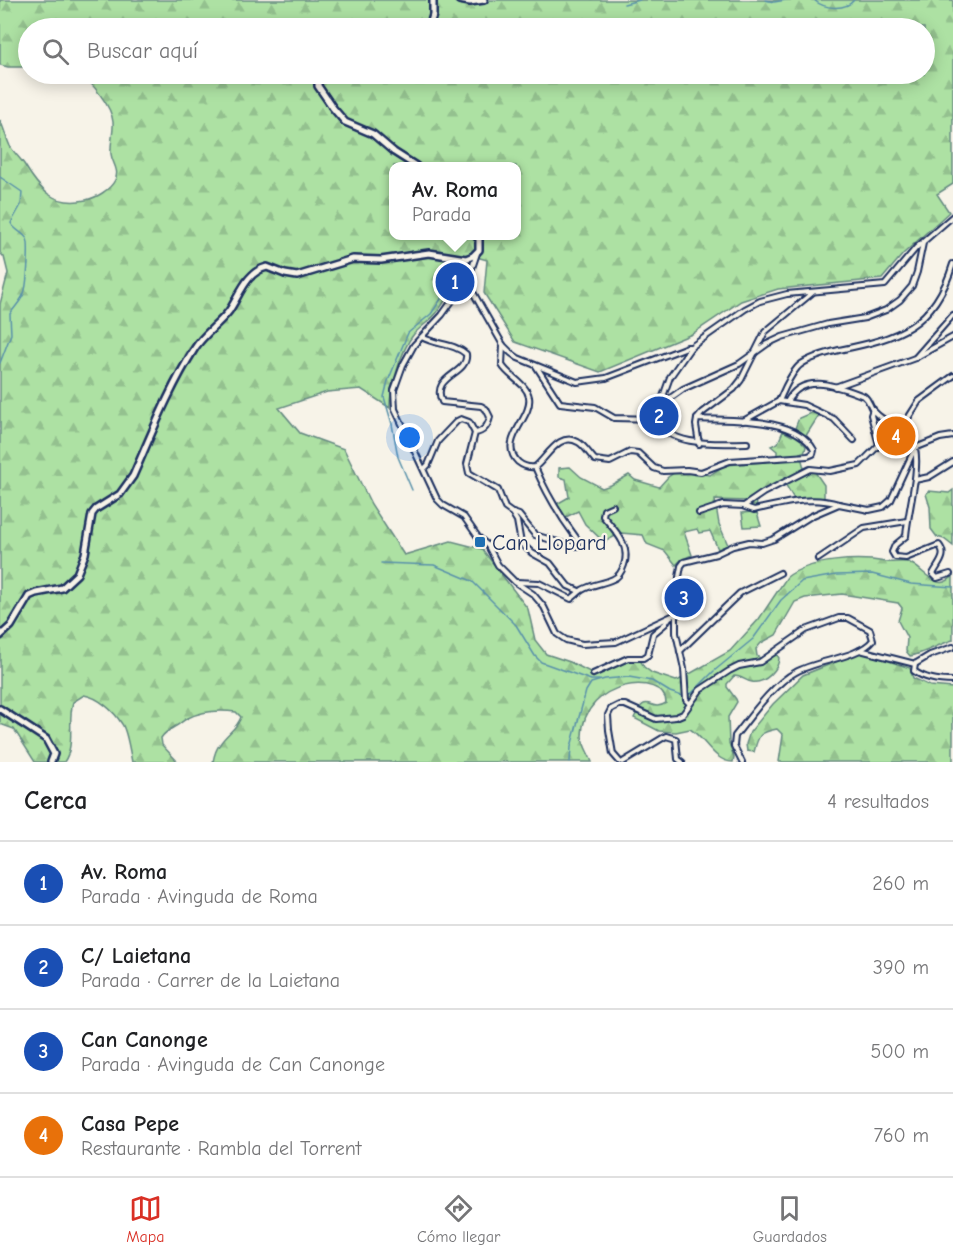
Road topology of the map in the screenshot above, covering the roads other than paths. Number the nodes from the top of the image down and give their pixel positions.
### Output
1 (433, 0) edge
2 (459, 0) edge
3 (484, 0) edge
4 (432, 18) edge
5 (318, 84) edge
6 (410, 162) edge
7 (953, 216) edge
8 (479, 240) edge
9 (923, 241) junction
10 (478, 250) junction
11 (456, 258) junction
12 (467, 259) junction
13 (953, 264) edge
14 (467, 268) junction
15 (812, 292) junction
16 (953, 315) edge
17 (422, 337) junction
18 (953, 337) edge
19 (503, 345) junction
20 (692, 347) junction
21 (754, 353) junction
22 (915, 358) junction
23 (536, 365) junction
24 (953, 376) edge
25 (833, 387) junction
26 (779, 401) junction
27 (787, 402) junction
28 (659, 406) junction
29 (873, 409) junction
30 (656, 419) junction
31 (697, 419) junction
32 (741, 421) junction
33 (905, 423) junction
34 (899, 427) junction
35 (907, 431) junction
36 (475, 433) junction
37 (953, 436) edge
38 (854, 440) dead end
39 (747, 443) dead end
40 (699, 444) junction
41 (915, 448) junction
42 (953, 462) edge
43 (535, 467) junction
44 (424, 469) junction
45 (915, 480) junction
46 (839, 504) junction
47 (613, 506) dead end
48 (744, 506) junction
49 (512, 513) junction
50 (699, 513) dead end
51 (907, 521) junction
52 (818, 559) dead end
53 (780, 573) dead end
54 (950, 574) dead end
55 (515, 582) junction
56 (579, 591) junction
57 (676, 614) junction
58 (670, 617) junction
59 (0, 636) edge
60 (953, 648) edge
61 (860, 650) junction
62 (680, 651) junction
63 (915, 664) junction
64 (593, 674) dead end
65 (953, 681) edge
66 (688, 702) junction
67 (0, 709) edge
68 (51, 762) edge
69 (622, 762) edge
70 (682, 762) edge
71 (742, 762) edge

1 - 4 street
2 - 3 street
5 - 6 street
7 - 9 street
8 - 10 street
9 - 15 street
9 - 21 street
10 - 12 street
10 - 14 street
11 - 12 street
11 - 14 street
11 - 59 street
12 - 14 street
12 - 14 street
13 - 26 street
14 - 17 street
14 - 19 street
15 - 20 street
15 - 21 street
16 - 22 street
17 - 36 street
17 - 44 street
18 - 22 street
19 - 23 street
19 - 43 street
20 - 23 street
20 - 28 street
21 - 28 street
21 - 31 street
22 - 25 street
23 - 30 street
24 - 33 street
25 - 27 street
25 - 29 street
26 - 27 street
26 - 32 street
27 - 38 street
28 - 30 street
29 - 34 street
29 - 48 street
30 - 40 street
31 - 32 street
31 - 40 street
32 - 43 street
33 - 34 street
33 - 35 street
34 - 35 street
35 - 41 street
36 - 44 street
36 - 49 street
37 - 41 street
39 - 40 street
41 - 45 street
41 - 46 street
42 - 45 street
43 - 49 street
44 - 55 street
45 - 51 street
46 - 48 street
46 - 57 street
47 - 56 street
48 - 50 street
49 - 56 street
51 - 52 street
51 - 54 street
53 - 62 street
55 - 56 street
55 - 58 street
57 - 58 street
57 - 62 street
58 - 64 street
60 - 63 street
61 - 63 street
61 - 66 street
61 - 71 street
62 - 66 street
63 - 65 street
66 - 69 street
67 - 68 street
69 - 70 street

